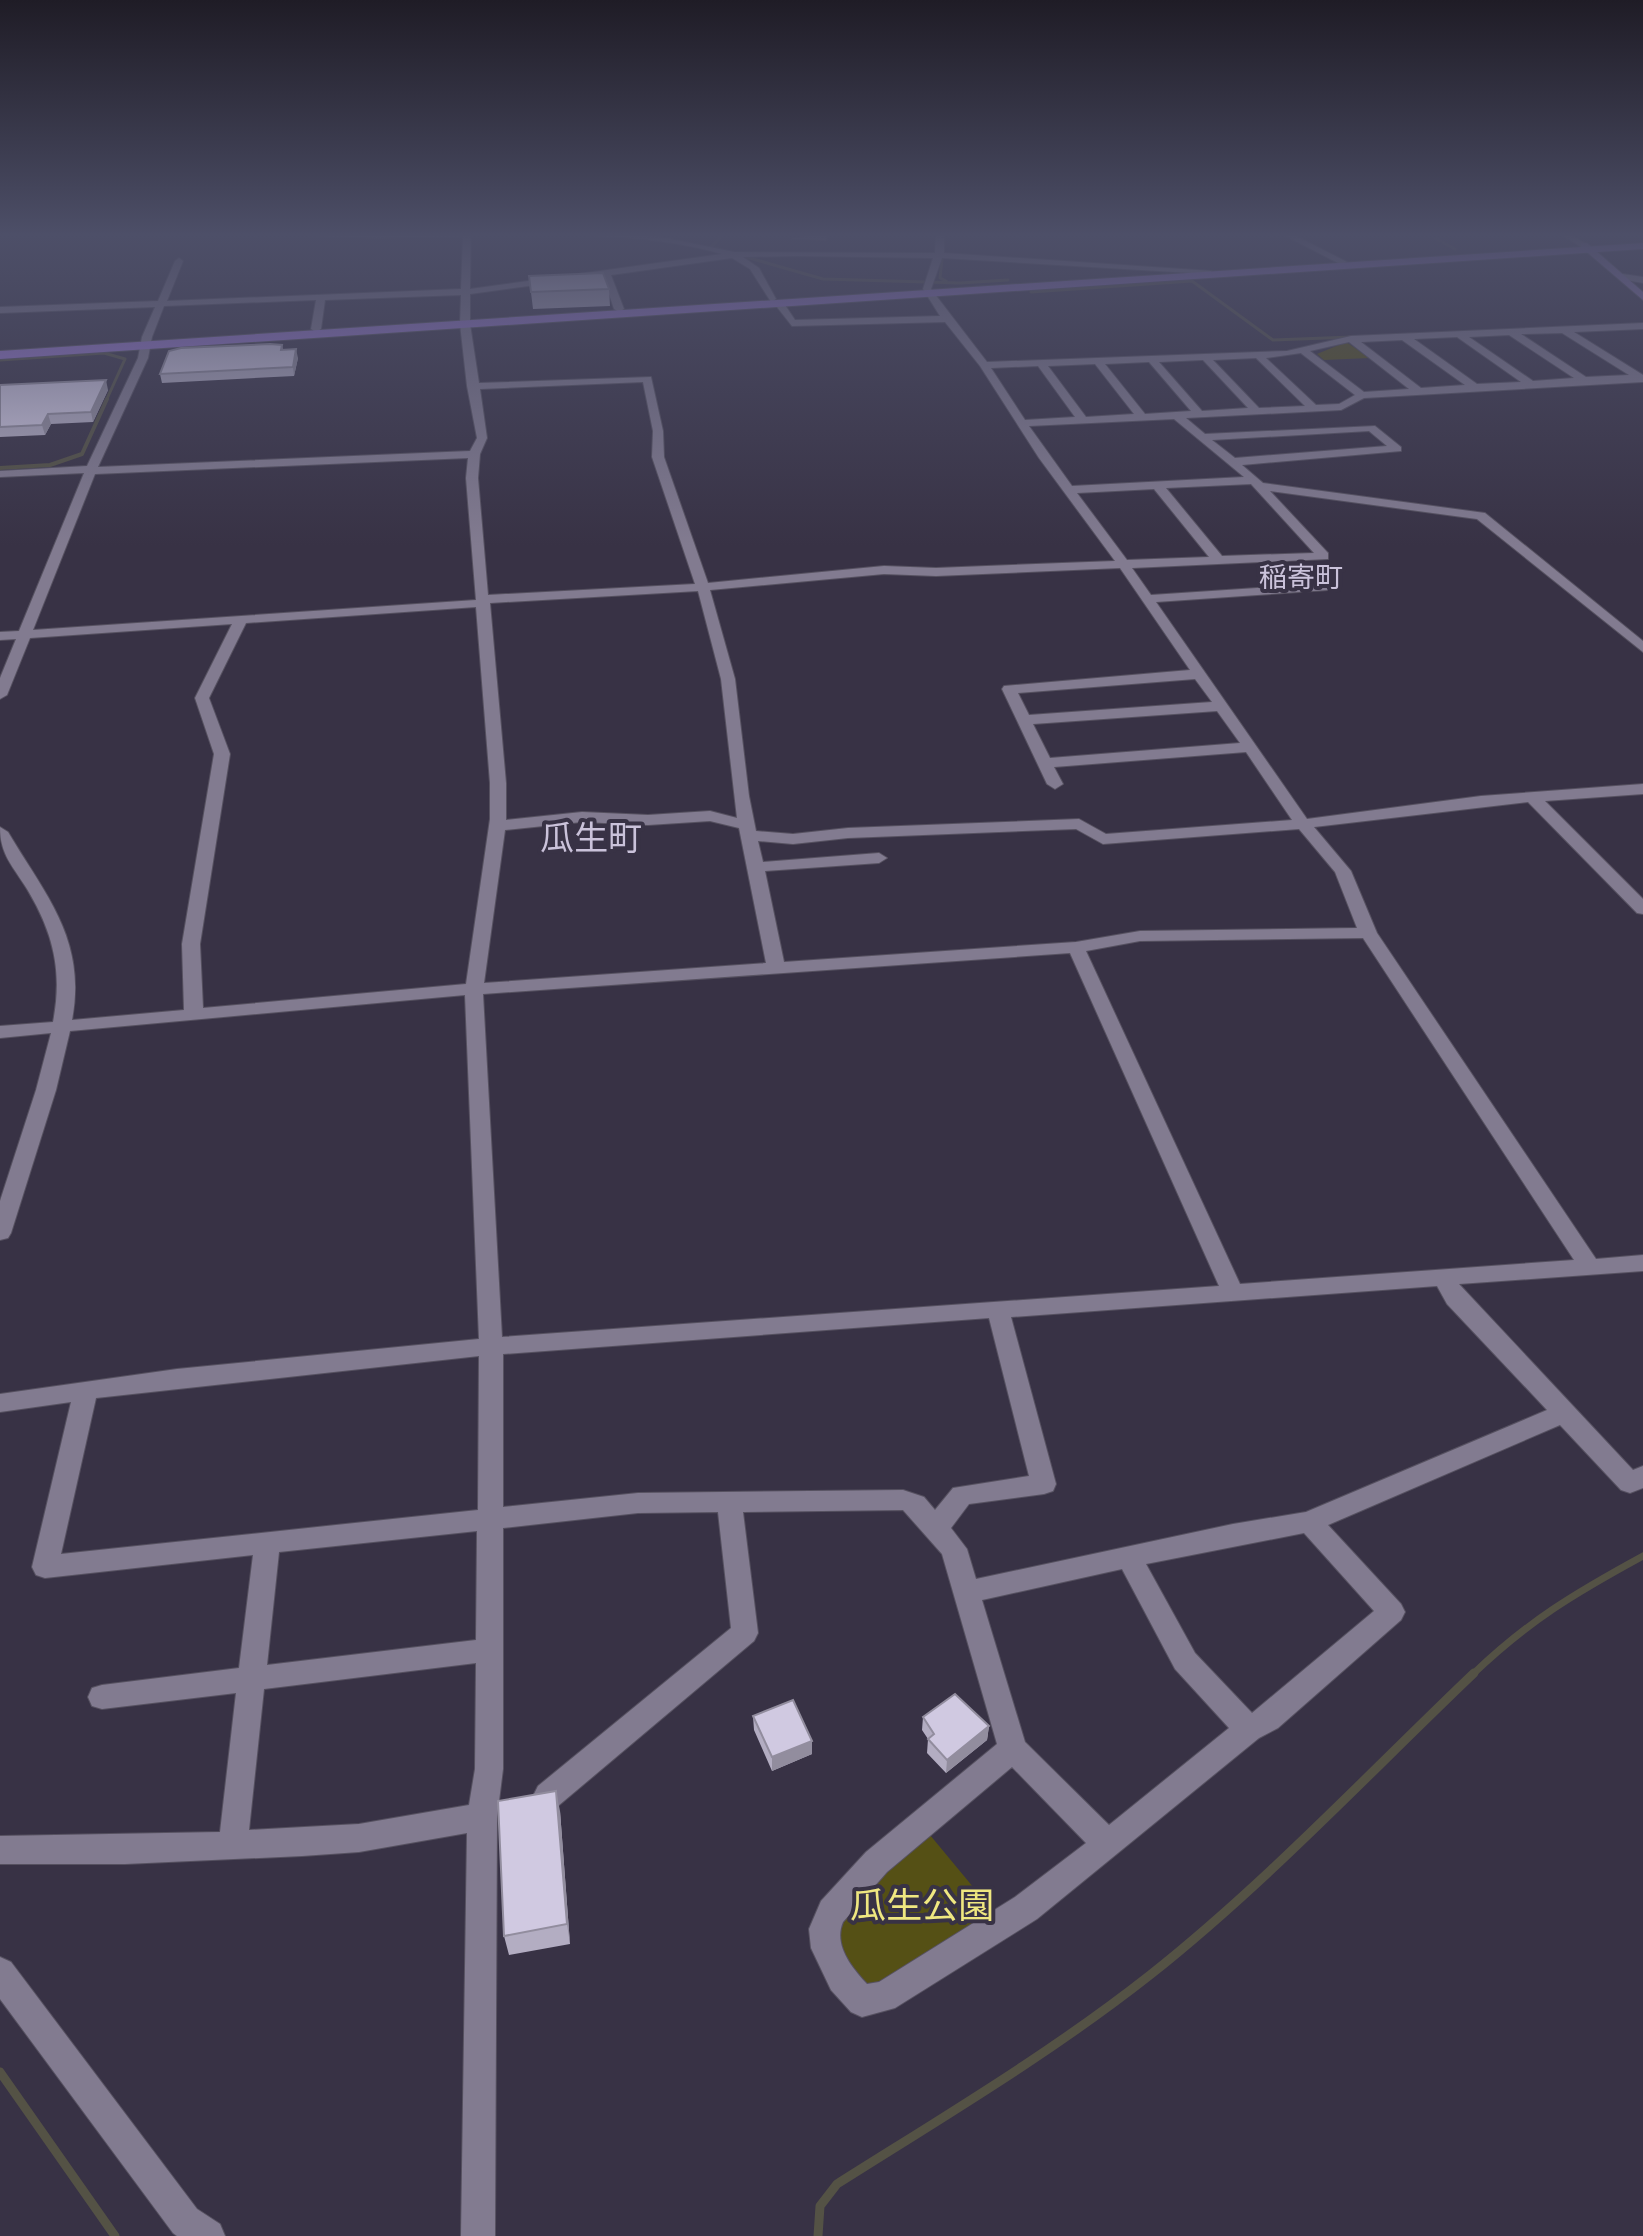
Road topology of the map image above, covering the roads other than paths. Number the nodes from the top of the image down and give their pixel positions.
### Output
1 (148, 337) edge
2 (215, 337) edge
3 (232, 337) edge
4 (467, 337) edge
5 (961, 337) edge
6 (1395, 337) edge
7 (1404, 337) edge
8 (1463, 337) edge
9 (1519, 337) edge
10 (1576, 337) edge
11 (1351, 339) junction
12 (146, 343) junction
13 (0, 352) edge
14 (1305, 352) junction
15 (1259, 356) junction
16 (1206, 358) junction
17 (1152, 360) junction
18 (1099, 362) junction
19 (1042, 364) junction
20 (984, 365) junction
21 (1642, 378) edge
22 (1585, 381) junction
23 (1531, 384) junction
24 (472, 386) junction
25 (1475, 388) junction
26 (1418, 391) junction
27 (1362, 395) junction
28 (1488, 397) dead end
29 (1313, 408) junction
30 (1256, 411) junction
31 (1199, 414) junction
32 (1176, 415) junction
33 (1142, 417) junction
34 (1083, 420) junction
35 (1021, 423) junction
36 (1203, 437) junction
37 (474, 454) junction
38 (1233, 462) junction
39 (94, 470) junction
40 (0, 474) edge
41 (1257, 483) junction
42 (1157, 485) junction
43 (1069, 490) junction
44 (1218, 560) junction
45 (1123, 564) junction
46 (1328, 586) dead end
47 (703, 587) junction
48 (1147, 599) junction
49 (484, 601) junction
50 (241, 620) junction
51 (25, 635) junction
52 (0, 636) edge
53 (1643, 648) edge
54 (1199, 674) junction
55 (0, 695) edge
56 (1221, 706) junction
57 (1023, 720) junction
58 (1249, 747) junction
59 (1044, 763) junction
60 (1055, 784) dead end
61 (1643, 789) edge
62 (1532, 797) junction
63 (1303, 824) junction
64 (497, 826) junction
65 (749, 830) junction
66 (0, 832) edge
67 (879, 858) dead end
68 (756, 867) junction
69 (1643, 909) edge
70 (1368, 933) junction
71 (1076, 947) junction
72 (776, 966) junction
73 (474, 989) junction
74 (194, 1015) junction
75 (63, 1027) junction
76 (0, 1032) edge
77 (0, 1233) edge
78 (1640, 1266) edge
79 (1590, 1267) junction
80 (1444, 1278) junction
81 (1233, 1293) junction
82 (998, 1310) junction
83 (491, 1348) junction
84 (86, 1390) junction
85 (0, 1403) edge
86 (1564, 1413) junction
87 (1643, 1476) edge
88 (729, 1502) junction
89 (490, 1519) junction
90 (1309, 1522) junction
91 (935, 1529) junction
92 (267, 1543) junction
93 (1130, 1559) junction
94 (968, 1592) junction
95 (489, 1650) junction
96 (252, 1679) junction
97 (102, 1697) dead end
98 (1249, 1729) junction
99 (1013, 1749) junction
100 (548, 1796) edge
101 (482, 1817) junction
102 (1108, 1844) junction
103 (233, 1845) junction
104 (0, 1850) edge
105 (0, 1973) edge
106 (208, 2236) edge
107 (478, 2236) edge

1 - 12 street
2 - 12 highway
3 - 12 highway
4 - 24 street
5 - 20 street
6 - 11 street
7 - 25 street
8 - 23 street
9 - 22 street
10 - 21 street
11 - 14 street
11 - 26 street
12 - 13 highway
12 - 39 street
14 - 15 street
14 - 27 street
15 - 16 street
15 - 29 street
16 - 17 street
16 - 30 street
17 - 18 street
17 - 31 street
18 - 19 street
18 - 33 street
19 - 20 street
19 - 34 street
20 - 35 street
21 - 22 street
22 - 23 street
23 - 25 street
24 - 37 street
24 - 47 street
25 - 26 street
25 - 28 street
26 - 27 street
27 - 29 street
29 - 30 street
30 - 31 street
31 - 32 street
32 - 33 street
32 - 36 street
33 - 34 street
34 - 35 street
35 - 43 street
36 - 38 street
36 - 38 street
37 - 39 street
37 - 49 street
38 - 41 street
39 - 40 street
39 - 51 street
41 - 42 street
41 - 44 street
41 - 53 street
42 - 43 street
42 - 44 street
43 - 45 street
44 - 45 street
45 - 47 street
45 - 48 street
46 - 48 street
47 - 49 street
47 - 65 street
48 - 54 street
49 - 50 street
49 - 64 street
50 - 51 street
50 - 74 street
51 - 52 street
51 - 55 street
54 - 56 street
54 - 57 street
56 - 57 street
56 - 58 street
57 - 59 street
58 - 59 street
58 - 63 street
59 - 60 street
61 - 62 street
62 - 63 street
62 - 69 street
63 - 65 street
63 - 70 street
64 - 65 street
64 - 73 street
65 - 68 street
66 - 75 street
67 - 68 street
68 - 72 street
70 - 71 street
70 - 79 street
71 - 72 street
71 - 81 street
72 - 73 street
73 - 74 street
73 - 83 street
74 - 75 street
75 - 76 street
75 - 77 street
78 - 79 street
79 - 80 street
80 - 81 street
80 - 86 street
81 - 82 street
82 - 83 street
82 - 91 street
83 - 84 street
83 - 89 street
84 - 85 street
84 - 92 street
86 - 87 street
86 - 90 street
88 - 89 street
88 - 91 street
88 - 100 street
89 - 92 street
89 - 95 street
90 - 93 street
90 - 98 street
91 - 94 street
92 - 96 street
93 - 94 street
93 - 98 street
94 - 99 street
95 - 96 street
95 - 101 street
96 - 97 street
96 - 103 street
98 - 102 street
99 - 102 street
99 - 102 street
101 - 103 street
101 - 107 street
103 - 104 street
105 - 106 street

